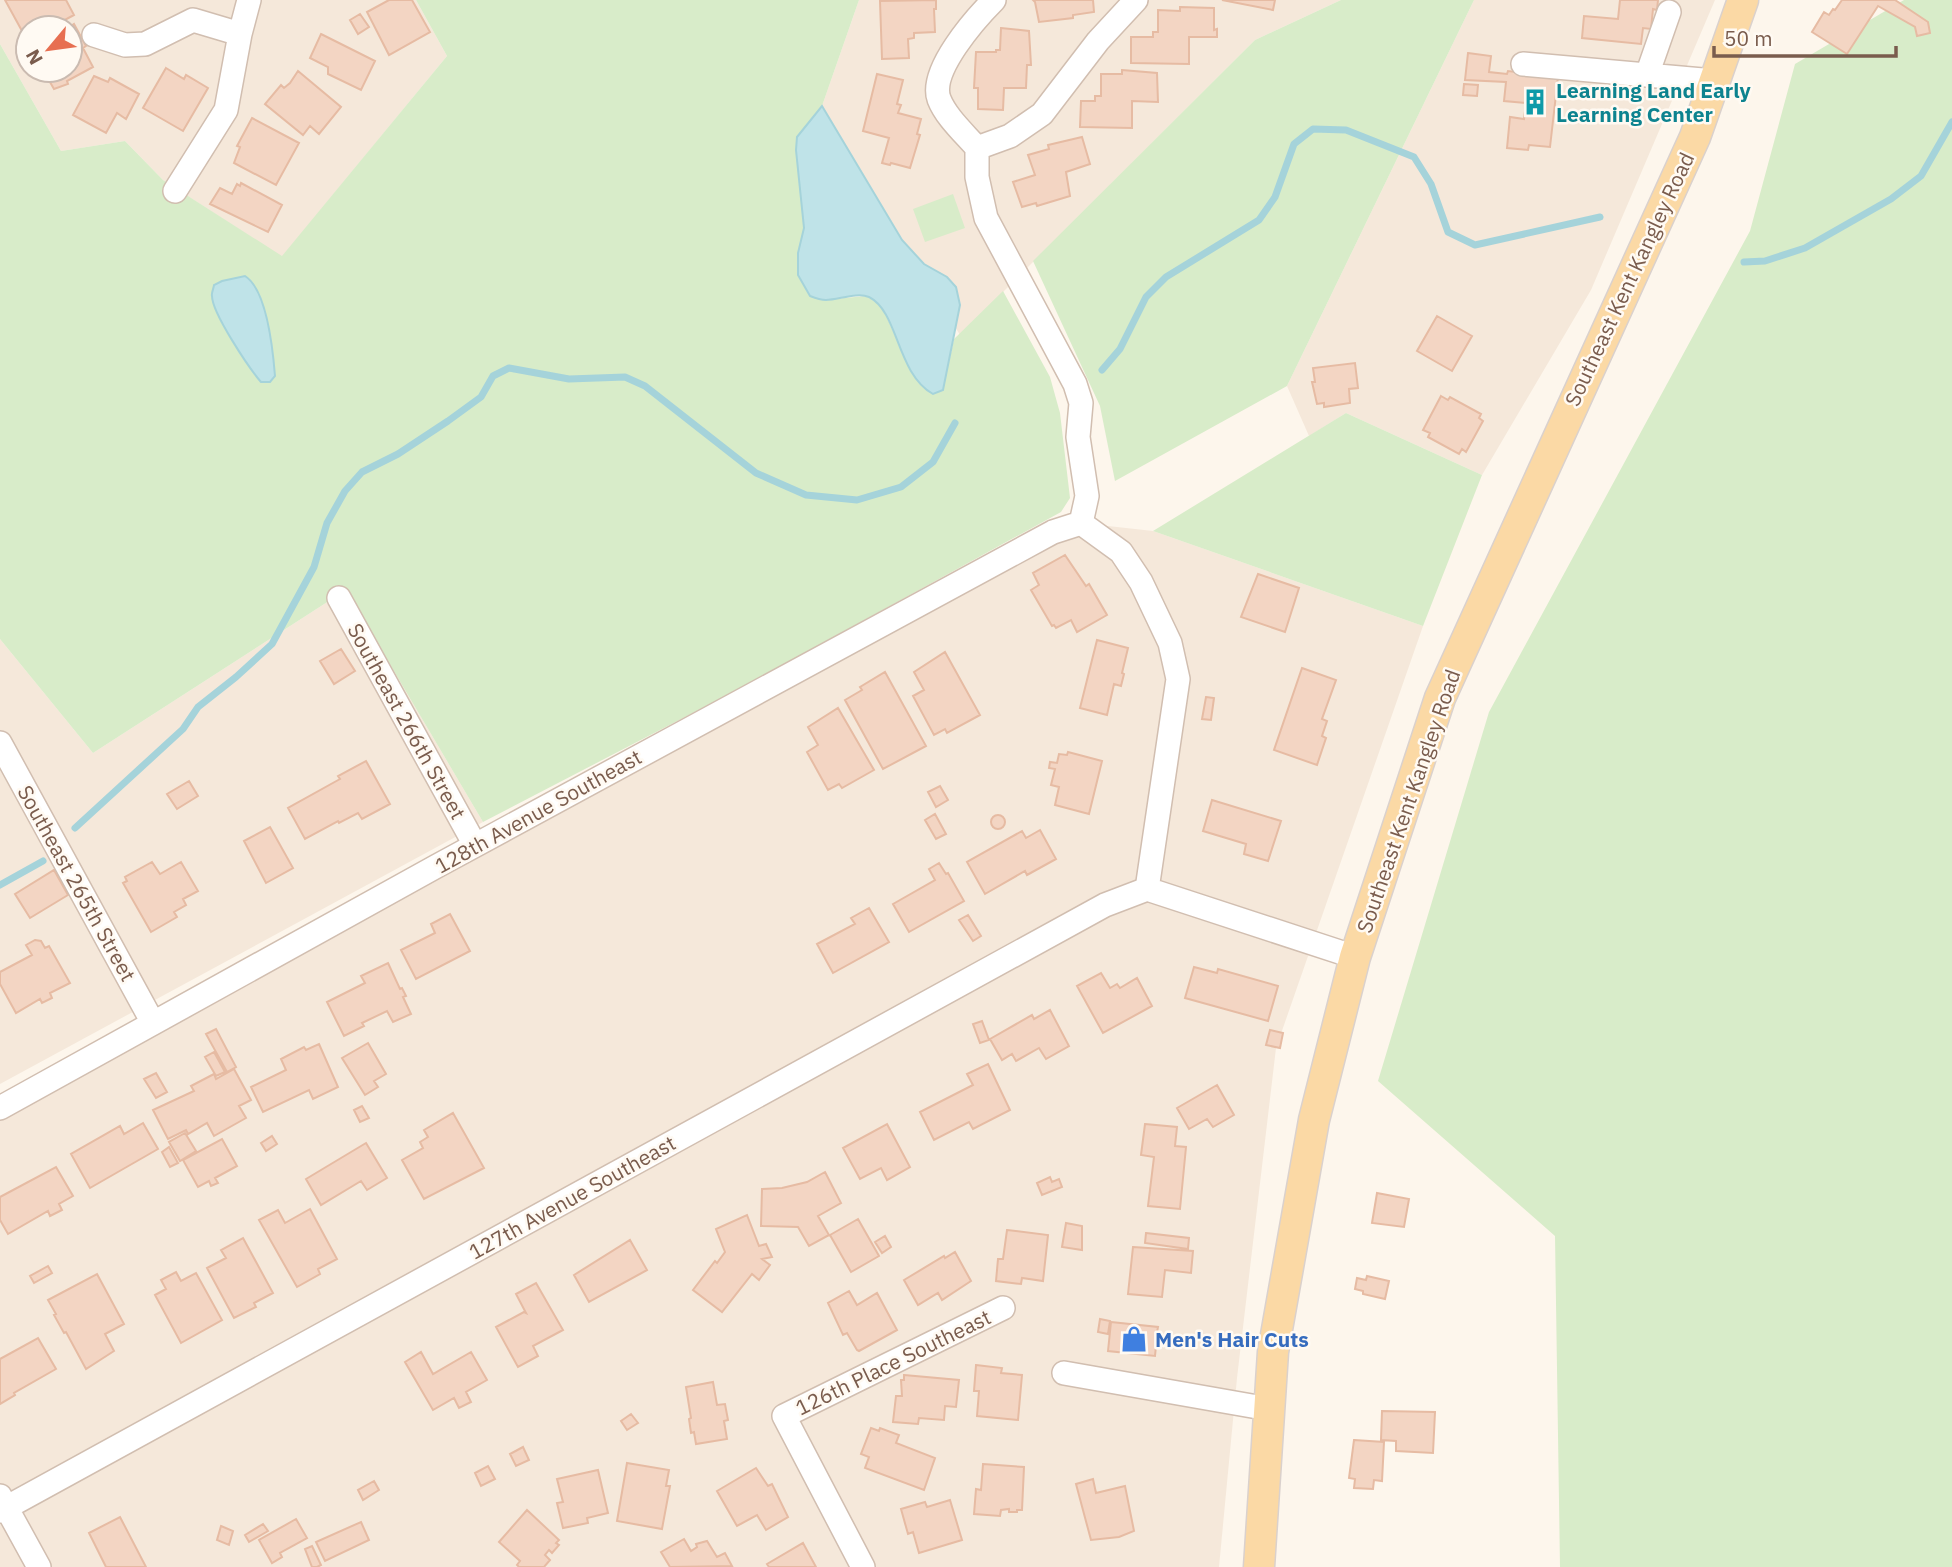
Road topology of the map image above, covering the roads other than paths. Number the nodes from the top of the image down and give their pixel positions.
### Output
1 (249, 0) edge
2 (993, 0) edge
3 (1136, 0) edge
4 (1743, 0) edge
5 (1670, 12) dead end
6 (240, 34) junction
7 (94, 35) dead end
8 (1523, 64) dead end
9 (1647, 75) junction
10 (1714, 81) junction
11 (977, 148) junction
12 (175, 191) dead end
13 (1081, 523) junction
14 (339, 598) dead end
15 (0, 743) edge
16 (475, 845) junction
17 (1147, 889) junction
18 (1355, 957) junction
19 (153, 1023) junction
20 (0, 1108) edge
21 (1003, 1308) dead end
22 (1064, 1373) dead end
23 (1269, 1409) junction
24 (2, 1505) edge
25 (39, 1567) edge
26 (863, 1567) edge
27 (1259, 1567) edge

1 - 6 street
2 - 11 street
3 - 11 street
4 - 10 main road, Southeast Kent Kangley Road
5 - 9 street
6 - 7 street
6 - 12 street
8 - 9 street
9 - 10 street
10 - 18 main road, Southeast Kent Kangley Road
11 - 13 street
13 - 16 street, 128th Avenue Southeast
13 - 17 street
14 - 16 street, Southeast 266th Street
15 - 19 street, Southeast 265th Street
16 - 19 street, 128th Avenue Southeast
17 - 18 street
17 - 24 street, 127th Avenue Southeast
18 - 23 main road, Southeast Kent Kangley Road
19 - 20 street, 128th Avenue Southeast
21 - 26 street, 126th Place Southeast
22 - 23 street
23 - 27 main road, Southeast Kent Kangley Road
24 - 25 street

